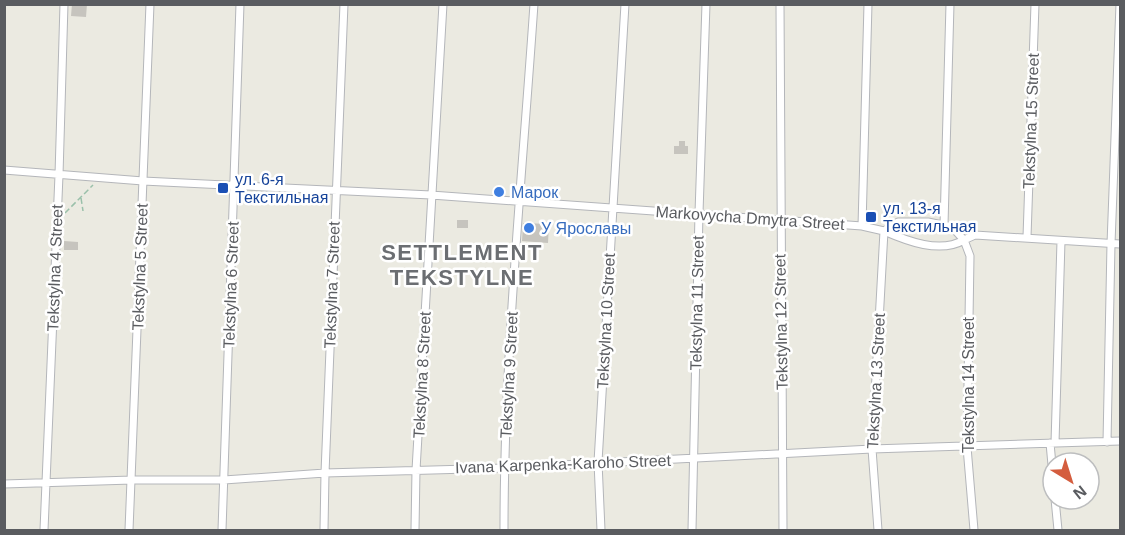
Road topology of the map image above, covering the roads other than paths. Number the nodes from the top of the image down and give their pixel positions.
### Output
1 (64, 4) edge
2 (150, 4) edge
3 (240, 4) edge
4 (344, 4) edge
5 (443, 4) edge
6 (534, 4) edge
7 (625, 4) edge
8 (706, 4) edge
9 (780, 4) edge
10 (868, 4) edge
11 (951, 4) edge
12 (1035, 4) edge
13 (1120, 4) edge
14 (4, 170) edge
15 (59, 175) junction
16 (143, 181) junction
17 (234, 185) junction
18 (336, 191) junction
19 (431, 195) junction
20 (520, 203) junction
21 (613, 209) junction
22 (699, 213) junction
23 (780, 220) junction
24 (944, 225) junction
25 (862, 226) junction
26 (884, 231) junction
27 (1027, 237) junction
28 (964, 240) junction
29 (1061, 241) junction
30 (1111, 244) junction
31 (1120, 244) edge
32 (1120, 441) edge
33 (1107, 442) junction
34 (1052, 443) junction
35 (967, 447) junction
36 (872, 449) junction
37 (1052, 451) edge
38 (783, 455) junction
39 (693, 459) junction
40 (598, 462) junction
41 (504, 468) junction
42 (416, 470) junction
43 (325, 473) junction
44 (132, 480) junction
45 (224, 480) junction
46 (46, 483) junction
47 (4, 484) edge
48 (1056, 511) edge
49 (44, 531) edge
50 (129, 531) edge
51 (222, 531) edge
52 (324, 531) edge
53 (415, 531) edge
54 (504, 531) edge
55 (601, 531) edge
56 (692, 531) edge
57 (783, 531) edge
58 (878, 531) edge
59 (974, 531) edge
60 (1058, 531) edge

1 - 15 street, Tekstylna 4 Street
2 - 16 street, Tekstylna 5 Street
3 - 17 street, Tekstylna 6 Street
4 - 18 street, Tekstylna 7 Street
5 - 19 street, Tekstylna 8 Street
6 - 20 street, Tekstylna 9 Street
7 - 21 street, Tekstylna 10 Street
8 - 22 street, Tekstylna 11 Street
9 - 23 street, Tekstylna 12 Street
10 - 25 street
11 - 24 street
12 - 27 street, Tekstylna 15 Street
13 - 30 street
14 - 15 street, Markovycha Dmytra Street
15 - 16 street, Markovycha Dmytra Street
15 - 46 street, Tekstylna 4 Street
16 - 17 street, Markovycha Dmytra Street
16 - 44 street, Tekstylna 5 Street
17 - 18 street, Markovycha Dmytra Street
17 - 45 street, Tekstylna 6 Street
18 - 19 street, Markovycha Dmytra Street
18 - 43 street, Tekstylna 7 Street
19 - 20 street, Markovycha Dmytra Street
19 - 42 street, Tekstylna 8 Street
20 - 21 street, Markovycha Dmytra Street
20 - 41 street, Tekstylna 9 Street
21 - 22 street, Markovycha Dmytra Street
21 - 40 street, Tekstylna 10 Street
22 - 23 street, Markovycha Dmytra Street
22 - 39 street, Tekstylna 11 Street
23 - 25 street, Markovycha Dmytra Street
23 - 38 street, Tekstylna 12 Street
24 - 26 street, Markovycha Dmytra Street
24 - 28 street
25 - 26 street, Markovycha Dmytra Street
26 - 28 street, Markovycha Dmytra Street
26 - 36 street, Tekstylna 13 Street
27 - 28 street, Markovycha Dmytra Street
27 - 29 street, Markovycha Dmytra Street
28 - 35 street, Tekstylna 14 Street
29 - 30 street, Markovycha Dmytra Street
29 - 34 street
30 - 31 street, Markovycha Dmytra Street
30 - 33 street
32 - 33 street, Ivana Karpenka-Karoho Street
33 - 34 street, Ivana Karpenka-Karoho Street
34 - 35 street, Ivana Karpenka-Karoho Street
34 - 37 street
35 - 36 street, Ivana Karpenka-Karoho Street
35 - 59 street, Tekstylna 14 Street
36 - 38 street, Ivana Karpenka-Karoho Street
36 - 58 street, Tekstylna 13 Street
38 - 39 street, Ivana Karpenka-Karoho Street
38 - 57 street, Tekstylna 12 Street
39 - 40 street, Ivana Karpenka-Karoho Street
39 - 56 street, Tekstylna 11 Street
40 - 41 street, Ivana Karpenka-Karoho Street
40 - 55 street, Tekstylna 10 Street
41 - 42 street, Ivana Karpenka-Karoho Street
41 - 54 street, Tekstylna 9 Street
42 - 43 street, Ivana Karpenka-Karoho Street
42 - 53 street, Tekstylna 8 Street
43 - 45 street, Ivana Karpenka-Karoho Street
43 - 52 street, Tekstylna 7 Street
44 - 45 street, Ivana Karpenka-Karoho Street
44 - 46 street, Ivana Karpenka-Karoho Street
44 - 50 street, Tekstylna 5 Street
45 - 51 street, Tekstylna 6 Street
46 - 47 street, Ivana Karpenka-Karoho Street
46 - 49 street, Tekstylna 4 Street
48 - 60 street

